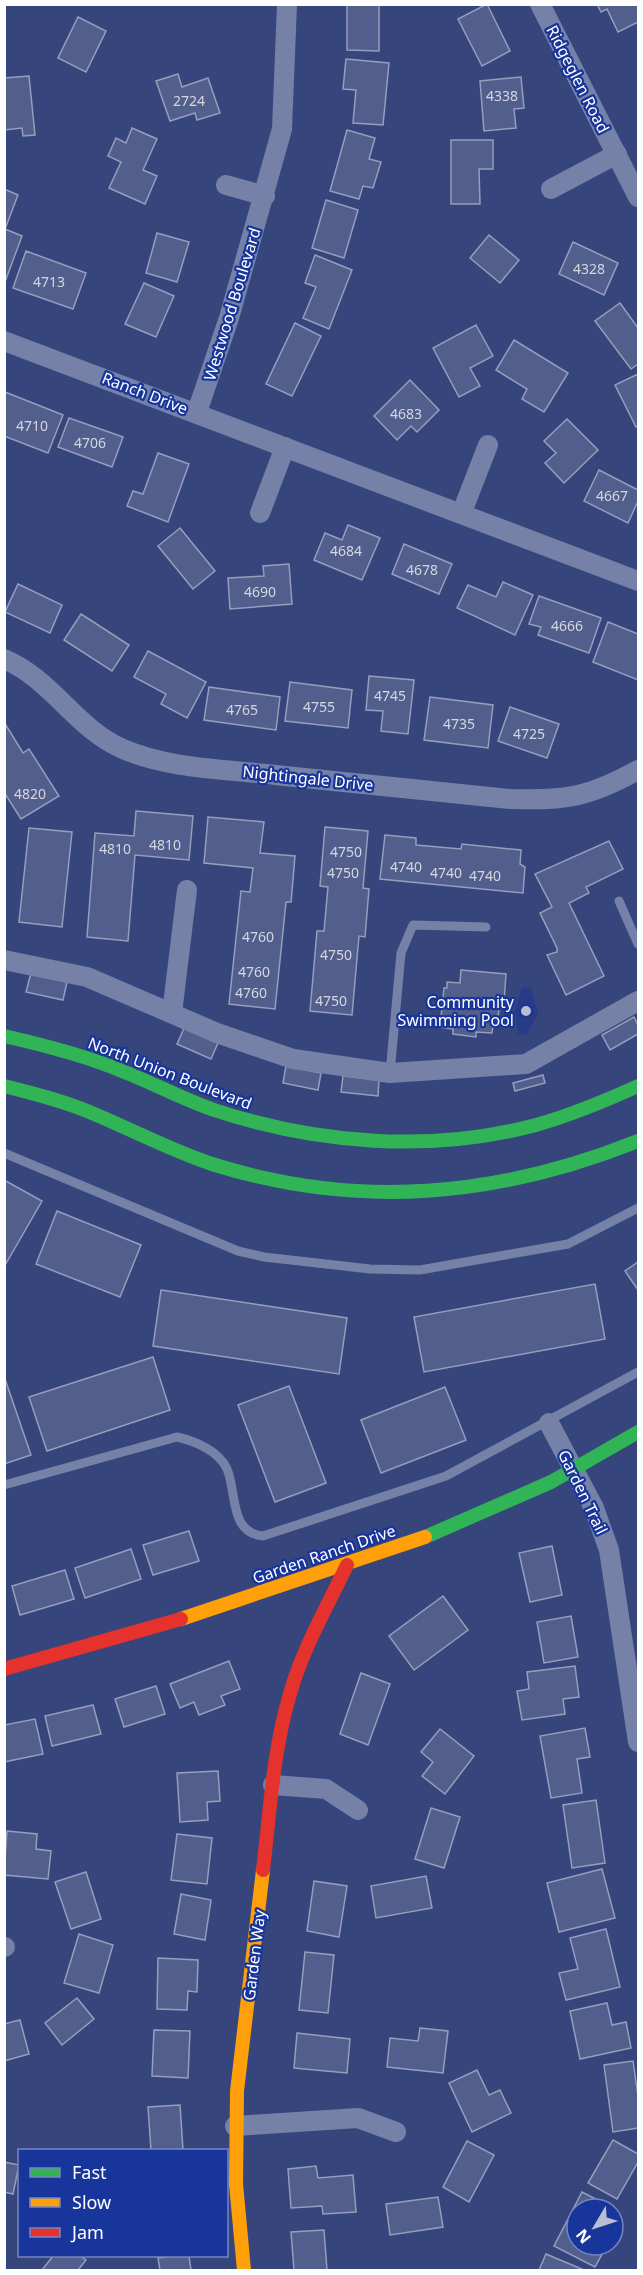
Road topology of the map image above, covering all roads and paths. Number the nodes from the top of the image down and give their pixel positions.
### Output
1 (288, 4) edge
2 (540, 4) edge
3 (617, 154) junction
4 (226, 185) dead end
5 (551, 189) dead end
6 (265, 196) junction
7 (639, 197) edge
8 (4, 341) edge
9 (197, 412) junction
10 (488, 445) dead end
11 (285, 447) junction
12 (462, 512) junction
13 (260, 513) dead end
14 (639, 581) edge
15 (4, 659) edge
16 (639, 770) edge
17 (187, 890) dead end
18 (619, 901) dead end
19 (486, 927) dead end
20 (639, 944) edge
21 (4, 960) edge
22 (639, 1001) edge
23 (172, 1014) junction
24 (4, 1036) edge
25 (390, 1072) junction
26 (4, 1086) edge
27 (639, 1086) edge
28 (639, 1141) edge
29 (4, 1153) edge
30 (639, 1208) edge
31 (639, 1372) edge
32 (549, 1423) junction
33 (639, 1432) edge
34 (574, 1471) junction
35 (4, 1485) edge
36 (347, 1565) junction
37 (4, 1669) edge
38 (639, 1742) edge
39 (273, 1785) junction
40 (358, 1810) dead end
41 (235, 2126) junction
42 (396, 2132) dead end
43 (244, 2271) edge

1 - 6 street, Westwood Boulevard
2 - 3 street, Ridgeglen Road
3 - 5 street
3 - 7 street, Ridgeglen Road
4 - 6 street
6 - 9 street, Westwood Boulevard
8 - 9 street, Ranch Drive
9 - 11 street, Ranch Drive
10 - 12 street
11 - 12 street, Ranch Drive
11 - 13 street
12 - 14 street, Ranch Drive
15 - 16 street, Nightingale Drive
17 - 23 street
18 - 20 lane
19 - 25 lane
21 - 23 street
22 - 25 street
23 - 25 street
24 - 27 street, North Union Boulevard
26 - 28 street
29 - 30 lane
31 - 32 lane
32 - 34 street, Garden Trail
32 - 35 lane
33 - 34 street, Garden Ranch Drive
34 - 36 street, Garden Ranch Drive
34 - 38 street, Garden Trail
36 - 37 street, Garden Ranch Drive
36 - 39 street, Garden Way
39 - 40 street
39 - 41 street, Garden Way
41 - 42 street
41 - 43 street, Garden Way

